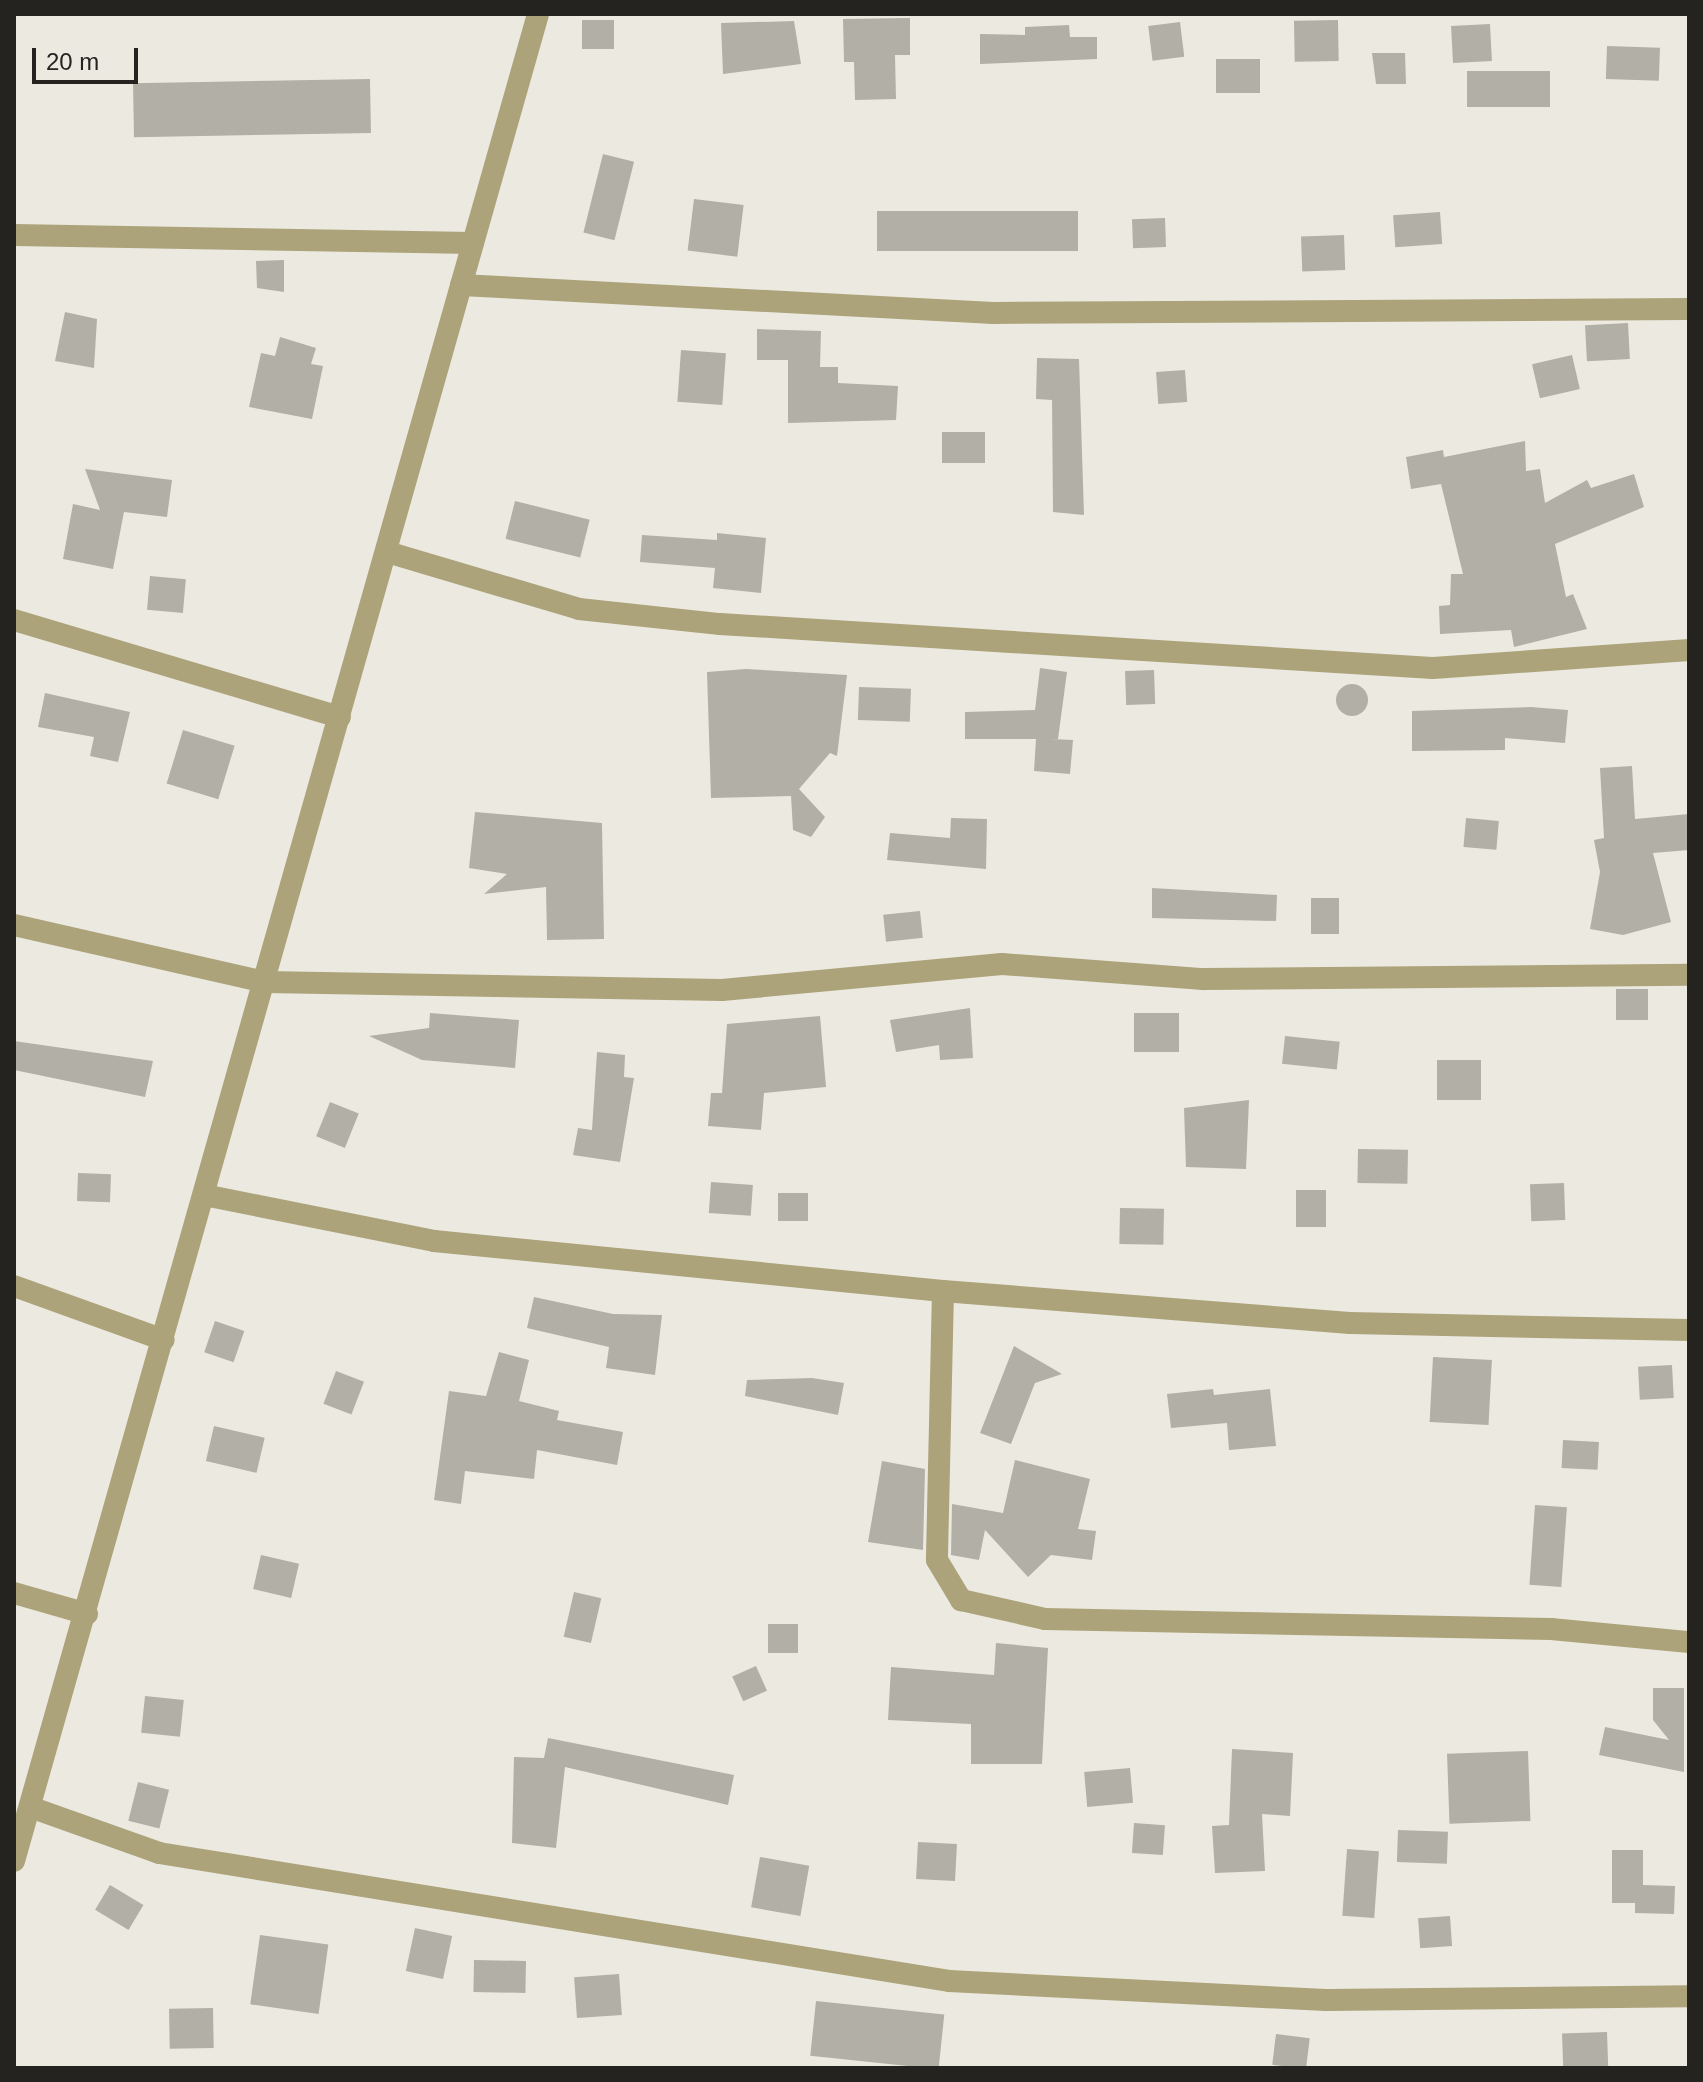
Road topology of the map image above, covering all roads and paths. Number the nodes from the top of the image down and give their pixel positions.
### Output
1 (538, 14) edge
2 (14, 235) edge
3 (473, 243) junction
4 (461, 285) junction
5 (1689, 309) edge
6 (387, 552) junction
7 (14, 620) edge
8 (1689, 650) edge
9 (340, 717) junction
10 (14, 925) edge
11 (1689, 975) edge
12 (265, 982) junction
13 (204, 1195) junction
14 (14, 1286) edge
15 (943, 1291) junction
16 (1689, 1330) edge
17 (164, 1340) junction
18 (14, 1593) edge
19 (87, 1614) junction
20 (1689, 1642) edge
21 (30, 1807) junction
22 (14, 1861) edge
23 (1689, 1996) edge

1 - 3 street
2 - 3 street
3 - 4 street
4 - 5 street
4 - 6 street
6 - 8 street
6 - 9 street
7 - 9 street
9 - 12 street
10 - 12 street
11 - 12 street
12 - 13 street
13 - 15 street
13 - 17 street
14 - 17 street
15 - 16 street
15 - 20 street
17 - 19 street
18 - 19 street
19 - 21 street
21 - 22 street
21 - 23 street

